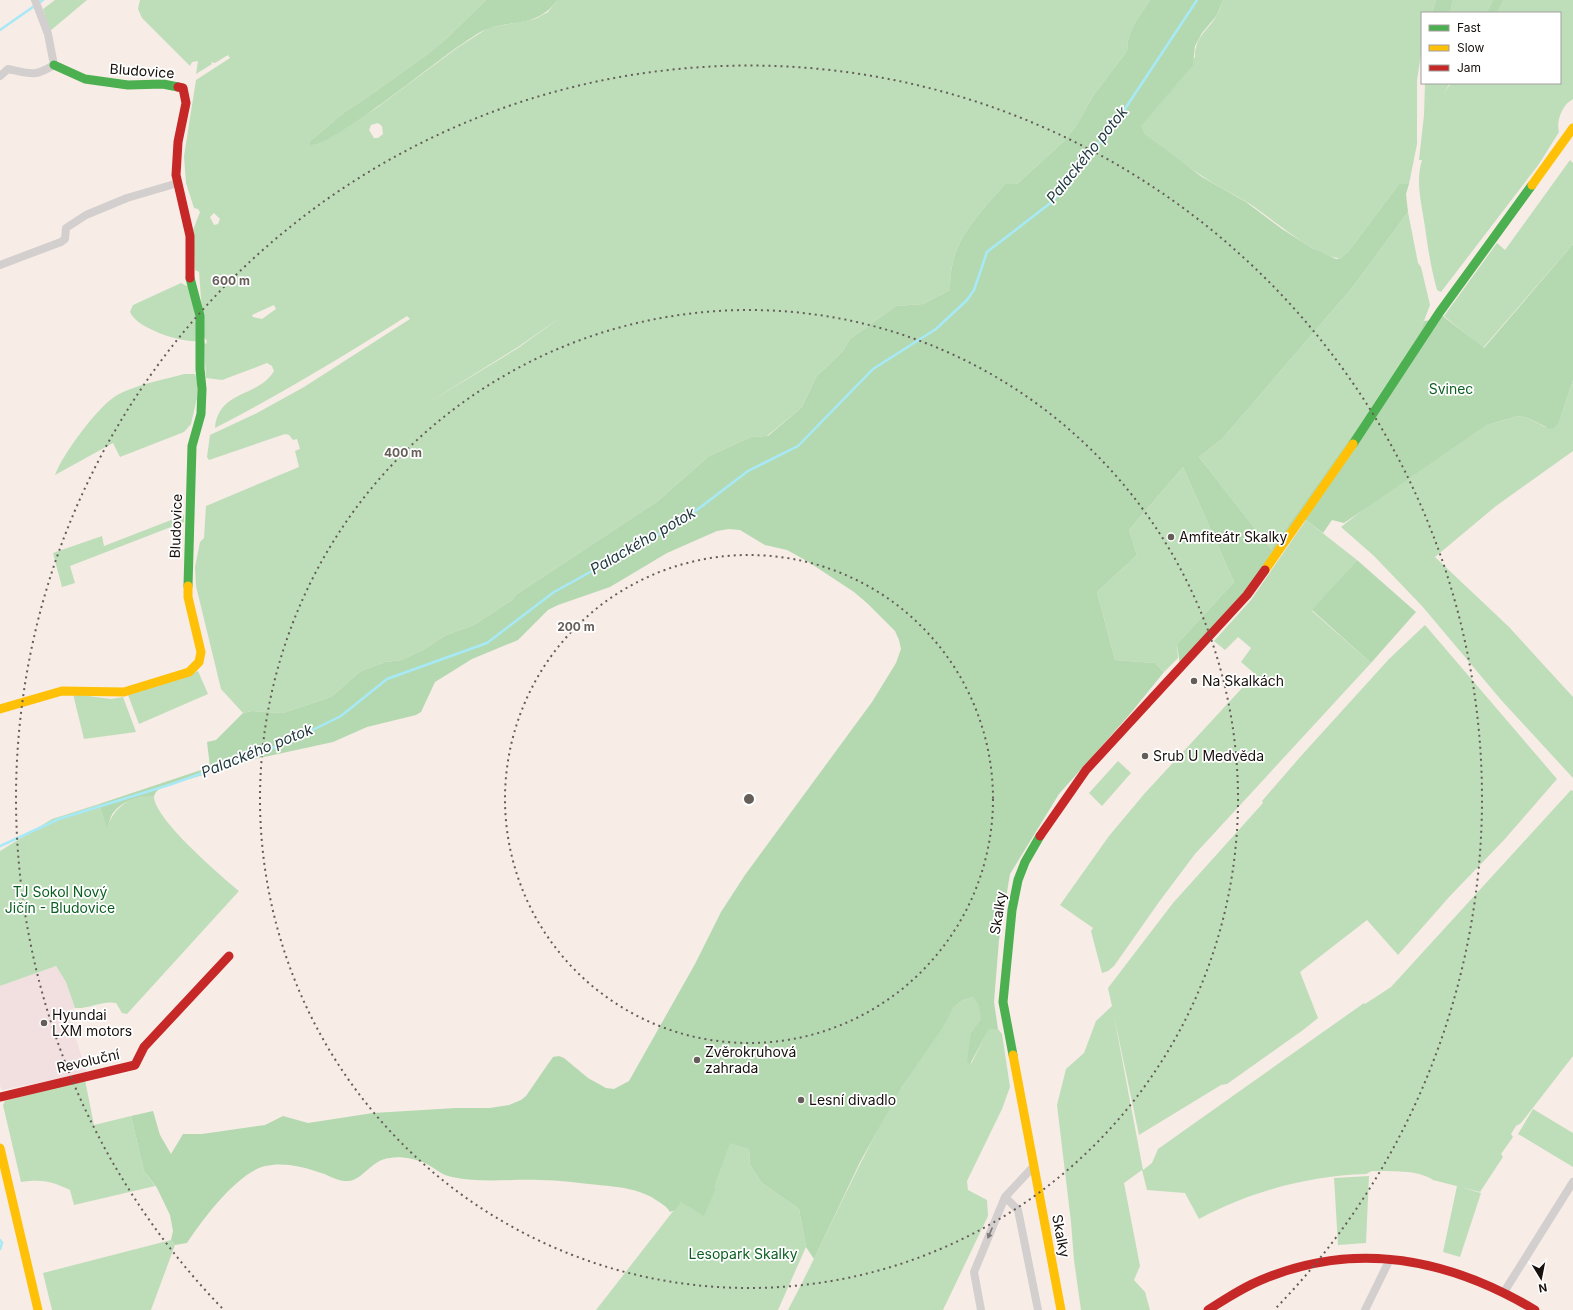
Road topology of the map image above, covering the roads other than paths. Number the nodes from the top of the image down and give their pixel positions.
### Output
1 (35, 0) edge
2 (54, 65) junction
3 (0, 76) edge
4 (1573, 128) edge
5 (178, 183) junction
6 (0, 265) edge
7 (0, 708) edge
8 (229, 956) dead end
9 (0, 1097) edge
10 (0, 1148) edge
11 (1033, 1167) junction
12 (1573, 1182) edge
13 (1005, 1197) junction
14 (1390, 1259) junction
15 (1504, 1292) junction
16 (38, 1310) edge
17 (981, 1310) edge
18 (1038, 1310) edge
19 (1061, 1310) edge
20 (1208, 1310) edge
21 (1365, 1310) edge
22 (1535, 1310) edge

1 - 2 street
2 - 3 street
2 - 5 street, Bludovice
4 - 11 street, Skalky
5 - 6 street
5 - 7 street, Bludovice
8 - 9 street, Revoluční
10 - 16 street
11 - 13 street
11 - 19 street, Skalky
12 - 15 street
13 -> 17 street
13 - 18 street
14 - 15 street
14 - 20 street
14 - 21 street
15 - 22 street

